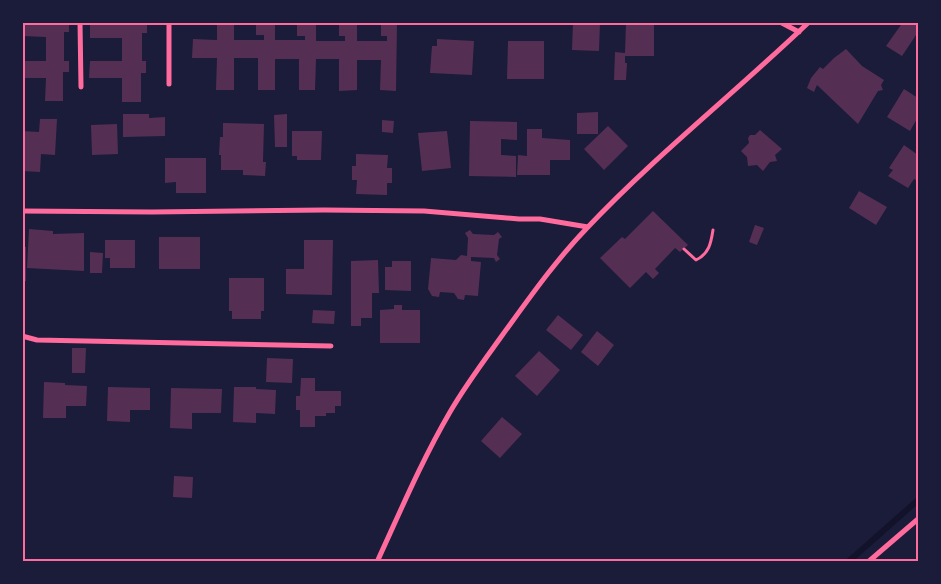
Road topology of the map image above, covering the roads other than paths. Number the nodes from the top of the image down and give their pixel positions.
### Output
1 (80, 22) edge
2 (169, 22) edge
3 (780, 22) edge
4 (809, 22) edge
5 (799, 32) junction
6 (169, 84) dead end
7 (81, 87) dead end
8 (22, 211) edge
9 (588, 227) junction
10 (22, 336) edge
11 (331, 346) dead end
12 (918, 519) edge
13 (377, 562) edge
14 (868, 562) edge

1 - 7 street
2 - 6 street
3 - 5 street
4 - 5 street
5 - 9 street
8 - 9 street
9 - 13 street
10 - 11 street
12 - 14 street

